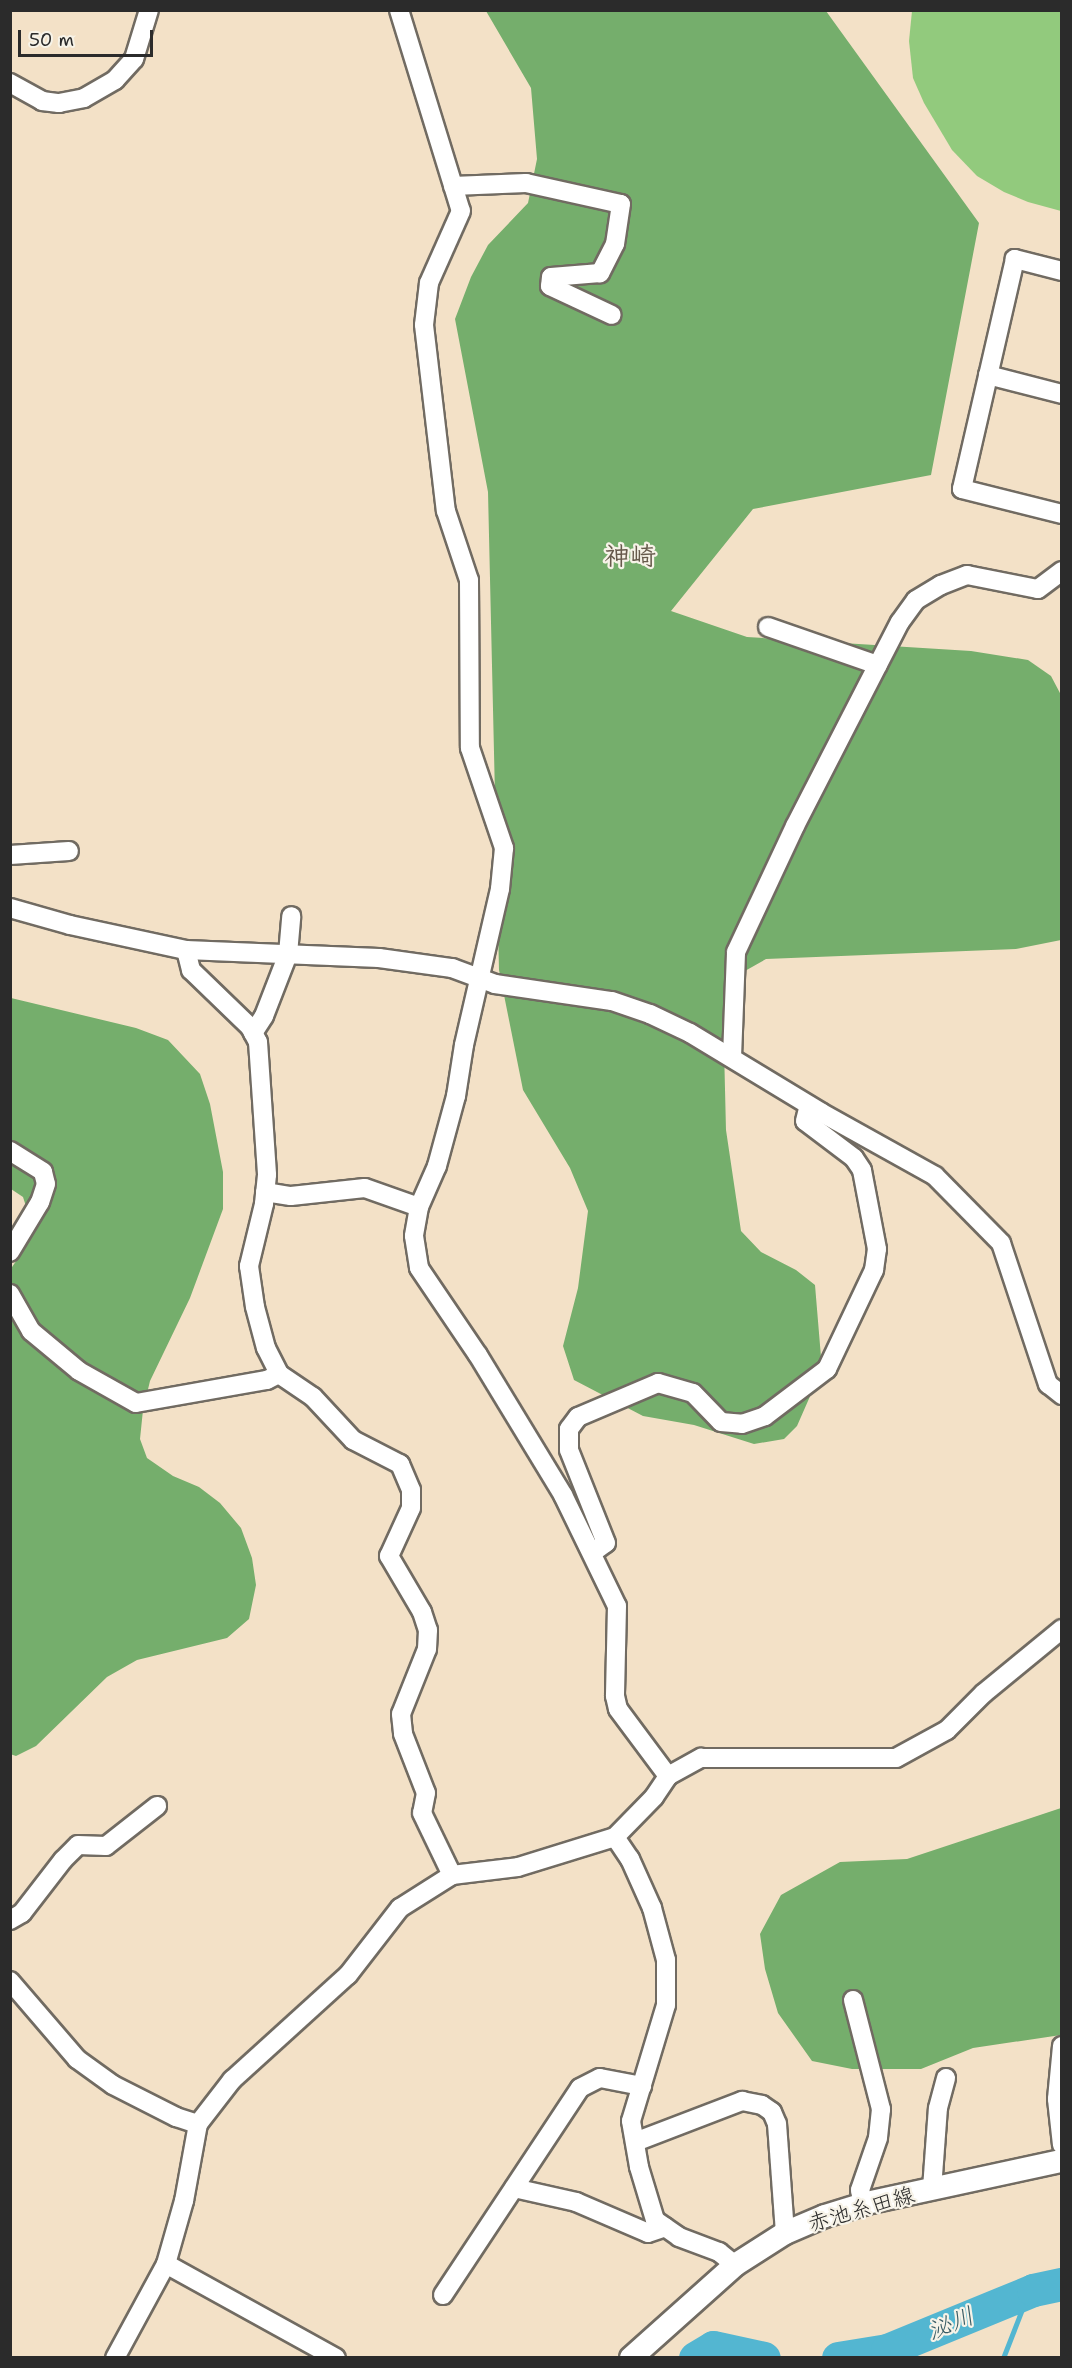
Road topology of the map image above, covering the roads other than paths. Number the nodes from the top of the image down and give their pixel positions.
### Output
1 (149, 10) edge
2 (399, 10) edge
3 (10, 83) edge
4 (453, 186) junction
5 (1062, 271) edge
6 (612, 315) dead end
7 (988, 375) junction
8 (1062, 394) edge
9 (1062, 514) edge
10 (1062, 571) edge
11 (768, 627) dead end
12 (878, 665) junction
13 (69, 851) dead end
14 (10, 855) edge
15 (10, 908) edge
16 (291, 916) dead end
17 (186, 950) junction
18 (288, 954) junction
19 (480, 976) junction
20 (253, 1033) junction
21 (732, 1057) junction
22 (809, 1105) junction
23 (10, 1151) edge
24 (265, 1192) junction
25 (419, 1207) junction
26 (10, 1252) edge
27 (10, 1294) edge
28 (279, 1374) junction
29 (1062, 1395) edge
30 (592, 1553) junction
31 (1062, 1629) edge
32 (668, 1776) junction
33 (157, 1806) dead end
34 (615, 1837) junction
35 (452, 1875) junction
36 (10, 1920) edge
37 (10, 1981) edge
38 (853, 2000) dead end
39 (1062, 2046) edge
40 (946, 2078) dead end
41 (642, 2086) junction
42 (198, 2124) junction
43 (635, 2142) junction
44 (1062, 2145) edge
45 (1062, 2161) edge
46 (514, 2188) junction
47 (932, 2189) junction
48 (863, 2205) junction
49 (665, 2227) junction
50 (785, 2233) junction
51 (166, 2264) junction
52 (735, 2265) junction
53 (443, 2295) dead end
54 (115, 2358) edge
55 (336, 2358) edge
56 (631, 2358) edge

1 - 3 street
2 - 4 street
4 - 6 street
4 - 19 street
5 - 7 street
7 - 8 street
7 - 9 street
10 - 12 street
11 - 12 street
12 - 21 street
13 - 14 street
15 - 17 street
16 - 18 street
17 - 18 street
17 - 20 street
18 - 19 street
18 - 20 street
19 - 21 street
19 - 25 street
20 - 24 street
21 - 22 street
22 - 29 street
22 - 30 street
23 - 26 street
24 - 25 street
24 - 28 street
25 - 30 street
27 - 28 street
28 - 35 street
30 - 32 street
31 - 32 street
32 - 34 street
33 - 36 street
34 - 35 street
34 - 41 street
35 - 42 street
37 - 42 street
38 - 48 street
39 - 44 street
40 - 47 street
41 - 43 street
41 - 46 street
42 - 51 street
43 - 49 street
43 - 50 street
45 - 47 main road, 赤池糸田線
46 - 49 street
46 - 53 street
47 - 48 main road, 赤池糸田線
48 - 50 main road, 赤池糸田線
49 - 52 street
50 - 52 main road, 赤池糸田線
51 - 54 street
51 - 55 street
52 - 56 main road, 赤池糸田線

